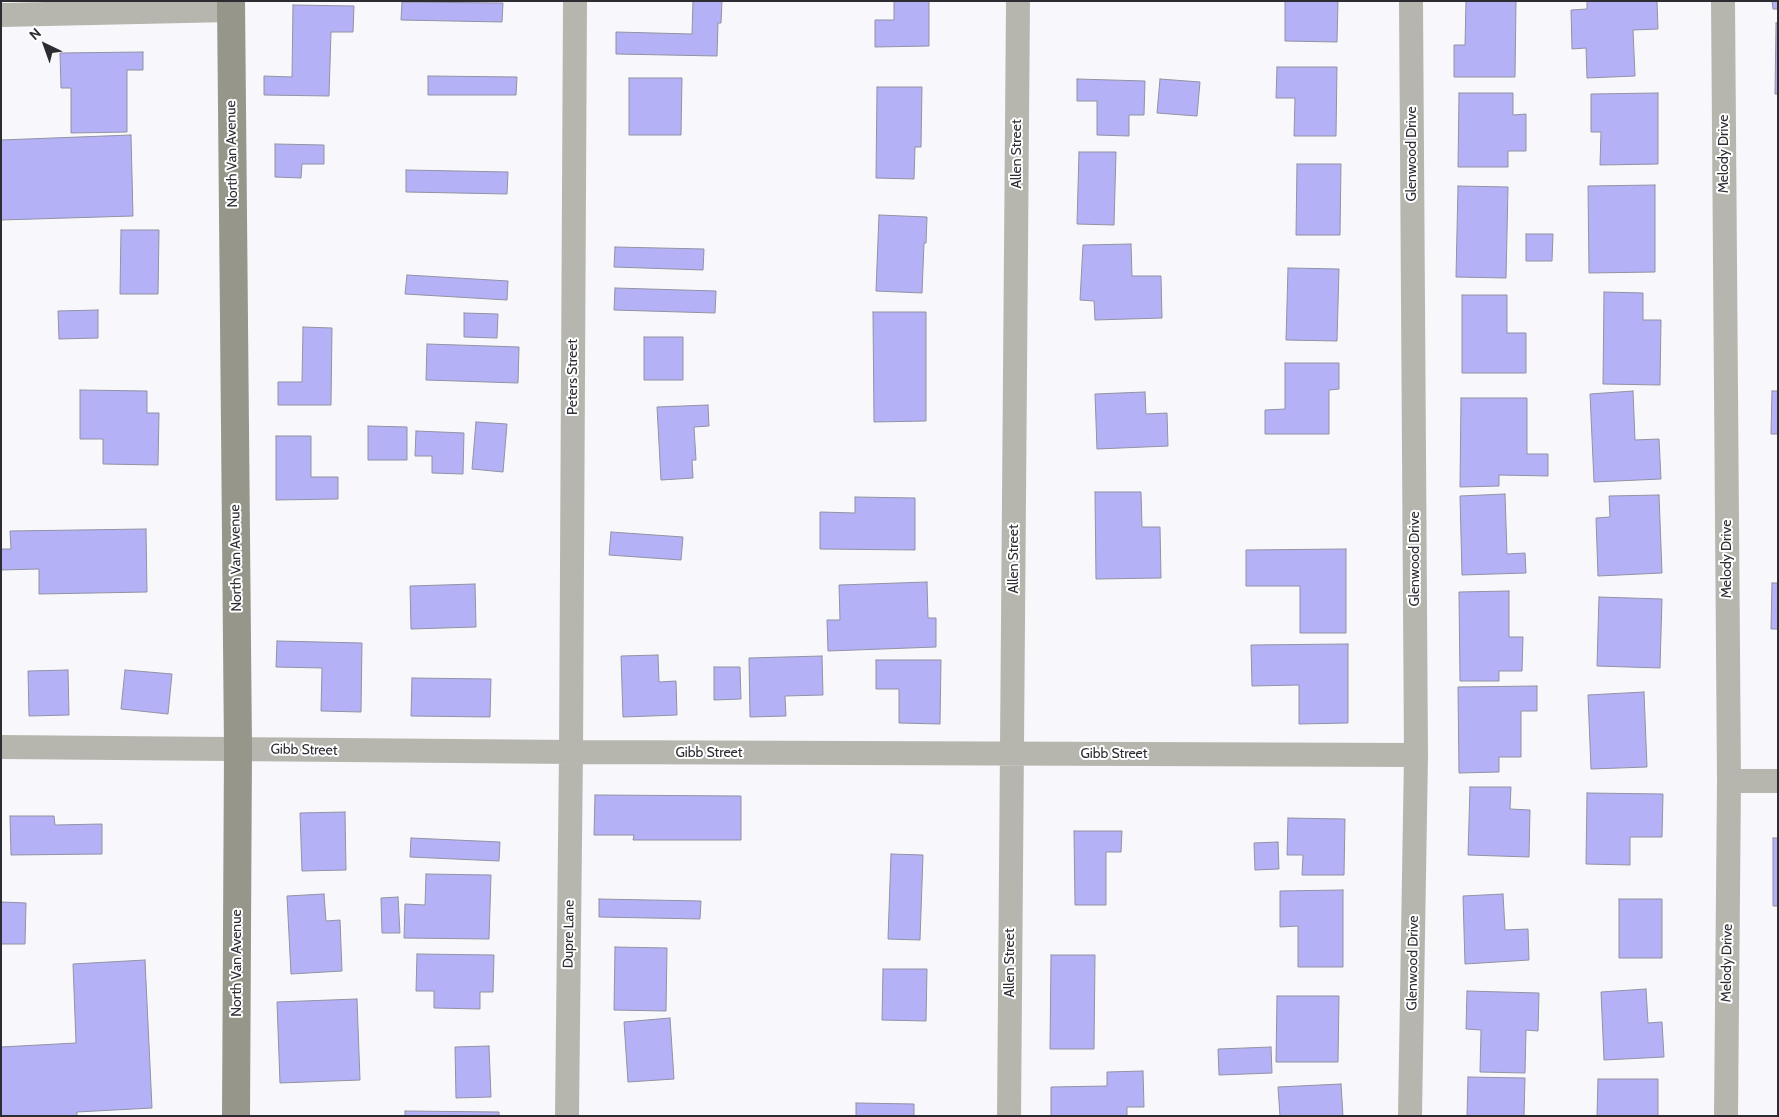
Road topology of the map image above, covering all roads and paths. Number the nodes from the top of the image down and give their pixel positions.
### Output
1 (575, 1) edge
2 (1018, 1) edge
3 (1411, 1) edge
4 (1723, 1) edge
5 (231, 6) edge
6 (1, 15) edge
7 (1, 747) edge
8 (238, 749) junction
9 (571, 752) junction
10 (1012, 754) junction
11 (1416, 755) junction
12 (1778, 780) edge
13 (1729, 781) junction
14 (236, 1116) edge
15 (567, 1116) edge
16 (1009, 1116) edge
17 (1410, 1116) edge
18 (1726, 1116) edge

1 - 9 street, Peters Street
2 - 10 street, Allen Street
3 - 11 street, Glenwood Drive
4 - 13 street, Melody Drive
5 - 6 street
5 - 8 main road, North Van Avenue
7 - 8 street, Gibb Street
8 - 9 street, Gibb Street
8 - 14 main road, North Van Avenue
9 - 10 street, Gibb Street
9 - 15 street, Dupre Lane
10 - 11 street, Gibb Street
10 - 16 street, Allen Street
11 - 17 street, Glenwood Drive
12 - 13 street
13 - 18 street, Melody Drive

